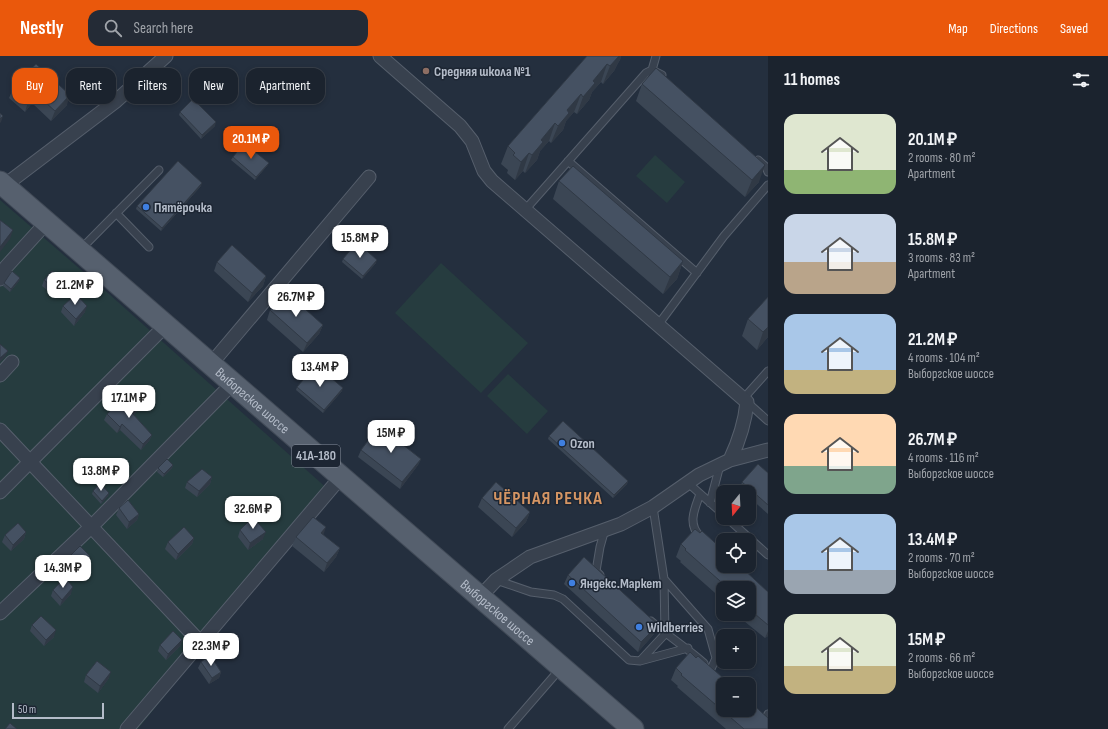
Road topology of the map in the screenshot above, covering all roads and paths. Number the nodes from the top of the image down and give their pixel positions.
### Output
1 (166, 56) edge
2 (380, 56) edge
3 (656, 56) edge
4 (652, 70) junction
5 (668, 80) edge
6 (751, 154) edge
7 (568, 161) junction
8 (159, 170) dead end
9 (768, 172) edge
10 (369, 177) dead end
11 (2, 184) edge
12 (768, 185) edge
13 (525, 210) junction
14 (116, 214) junction
15 (47, 222) junction
16 (149, 247) dead end
17 (80, 250) junction
18 (697, 273) junction
19 (0, 279) edge
20 (166, 325) junction
21 (658, 326) junction
22 (12, 362) dead end
23 (211, 364) junction
24 (768, 371) edge
25 (0, 375) edge
26 (233, 382) junction
27 (745, 401) junction
28 (768, 421) edge
29 (0, 430) edge
30 (768, 450) edge
31 (725, 462) junction
32 (31, 463) junction
33 (340, 478) junction
34 (688, 482) junction
35 (0, 492) edge
36 (700, 494) junction
37 (710, 503) junction
38 (653, 507) junction
39 (716, 508) edge
40 (735, 525) edge
41 (92, 526) junction
42 (605, 529) junction
43 (707, 542) edge
44 (768, 555) edge
45 (664, 579) junction
46 (496, 580) junction
47 (608, 581) edge
48 (480, 597) junction
49 (0, 613) edge
50 (642, 613) edge
51 (665, 634) junction
52 (200, 642) junction
53 (688, 648) junction
54 (640, 662) junction
55 (562, 667) junction
56 (127, 729) edge
57 (508, 729) edge
58 (633, 729) edge

1 - 11 street
2 - 13 street
3 - 4 lane
4 - 5 lane
4 - 7 lane
6 - 9 lane
7 - 13 lane
7 - 18 lane
8 - 14 lane
10 - 23 street
11 - 15 main road, Выборгское шоссе / 41А-180
12 - 18 lane
13 - 21 street
14 - 16 lane
14 - 17 lane
15 - 17 main road, Выборгское шоссе / 41А-180
15 - 19 street
17 - 20 main road, Выборгское шоссе / 41А-180
18 - 21 lane
20 - 23 main road, Выборгское шоссе / 41А-180
20 - 32 street
21 - 27 street
22 - 25 street
23 - 26 main road, Выборгское шоссе / 41А-180
24 - 27 lane
26 - 33 main road, Выборгское шоссе / 41А-180
26 - 41 street
27 - 28 lane
27 - 31 street
29 - 32 street
30 - 31 street
31 - 34 street
31 - 37 lane
32 - 35 street
32 - 41 street
33 - 48 main road, Выборгское шоссе / 41А-180
33 - 52 street
34 - 36 lane
34 - 38 street
36 - 37 lane
36 - 43 lane
37 - 39 lane
38 - 42 street
38 - 45 lane
40 - 44 lane
41 - 49 street
41 - 52 street
42 - 46 street
42 - 47 lane
45 - 51 lane
45 - 53 lane
46 - 48 street
46 - 54 lane
48 - 55 main road, Выборгское шоссе / 41А-180
50 - 51 lane
51 - 53 lane
51 - 54 lane
52 - 56 street
53 - 54 lane
55 - 57 lane
55 - 58 main road, Выборгское шоссе / 41А-180

